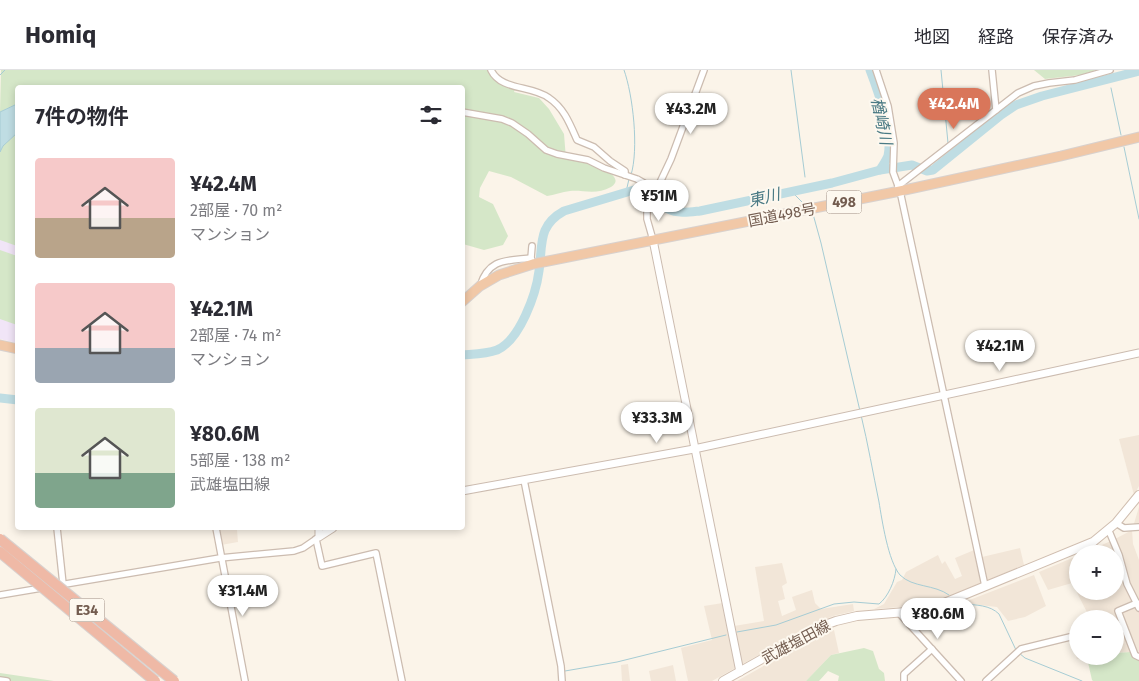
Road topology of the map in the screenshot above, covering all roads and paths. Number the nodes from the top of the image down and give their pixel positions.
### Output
1 (492, 70) edge
2 (704, 70) edge
3 (876, 70) edge
4 (992, 70) edge
5 (1110, 70) edge
6 (996, 110) junction
7 (465, 113) edge
8 (1139, 137) edge
9 (625, 175) junction
10 (899, 189) junction
11 (655, 191) junction
12 (653, 240) junction
13 (532, 246) dead end
14 (532, 261) junction
15 (465, 299) edge
16 (0, 345) edge
17 (15, 348) edge
18 (1139, 353) edge
19 (944, 395) junction
20 (694, 449) junction
21 (524, 480) junction
22 (465, 490) edge
23 (1139, 495) edge
24 (1116, 524) junction
25 (1139, 527) edge
26 (58, 530) edge
27 (216, 530) edge
28 (319, 530) edge
29 (330, 530) edge
30 (1109, 531) junction
31 (318, 538) junction
32 (0, 539) edge
33 (0, 552) edge
34 (220, 558) junction
35 (63, 584) junction
36 (985, 586) junction
37 (0, 595) edge
38 (1138, 605) edge
39 (1121, 610) edge
40 (899, 613) junction
41 (1124, 629) edge
42 (1069, 636) edge
43 (932, 650) junction
44 (1139, 657) edge
45 (740, 672) junction
46 (0, 680) edge
47 (7, 681) edge
48 (155, 681) edge
49 (174, 681) edge
50 (245, 681) edge
51 (402, 681) edge
52 (562, 681) edge
53 (723, 681) edge
54 (904, 681) edge
55 (960, 681) edge
56 (986, 681) edge

1 - 9 street
2 - 11 street
3 - 10 street
4 - 6 street
5 - 6 street
6 - 10 street
7 - 9 street
8 - 10 highway, 国道498号 / 498
9 - 11 street
10 - 12 highway, 国道498号 / 498
10 - 19 street
11 - 12 street
12 - 14 highway, 国道498号 / 498
12 - 20 street
13 - 14 street
14 - 15 highway, 国道498号 / 498
16 - 17 highway
18 - 19 street
19 - 20 street
19 - 36 street
20 - 21 street
20 - 45 street
21 - 22 street
21 - 52 street
23 - 24 main road, 武雄塩田線
24 - 25 street
24 - 30 main road, 武雄塩田線
26 - 35 street
27 - 34 street
28 - 31 street
29 - 31 street
30 - 36 main road, 武雄塩田線
30 - 38 street
31 - 34 street
31 - 51 street
32 - 49 highway, E34, bridge
33 - 48 highway, E34, bridge
34 - 35 street
34 - 50 street
35 - 37 street
36 - 40 main road, 武雄塩田線
38 - 39 street
40 - 43 street
40 - 45 main road, 武雄塩田線
41 - 44 street
42 - 56 street
43 - 54 street
43 - 55 street
45 - 53 main road, 武雄塩田線
46 - 47 street

